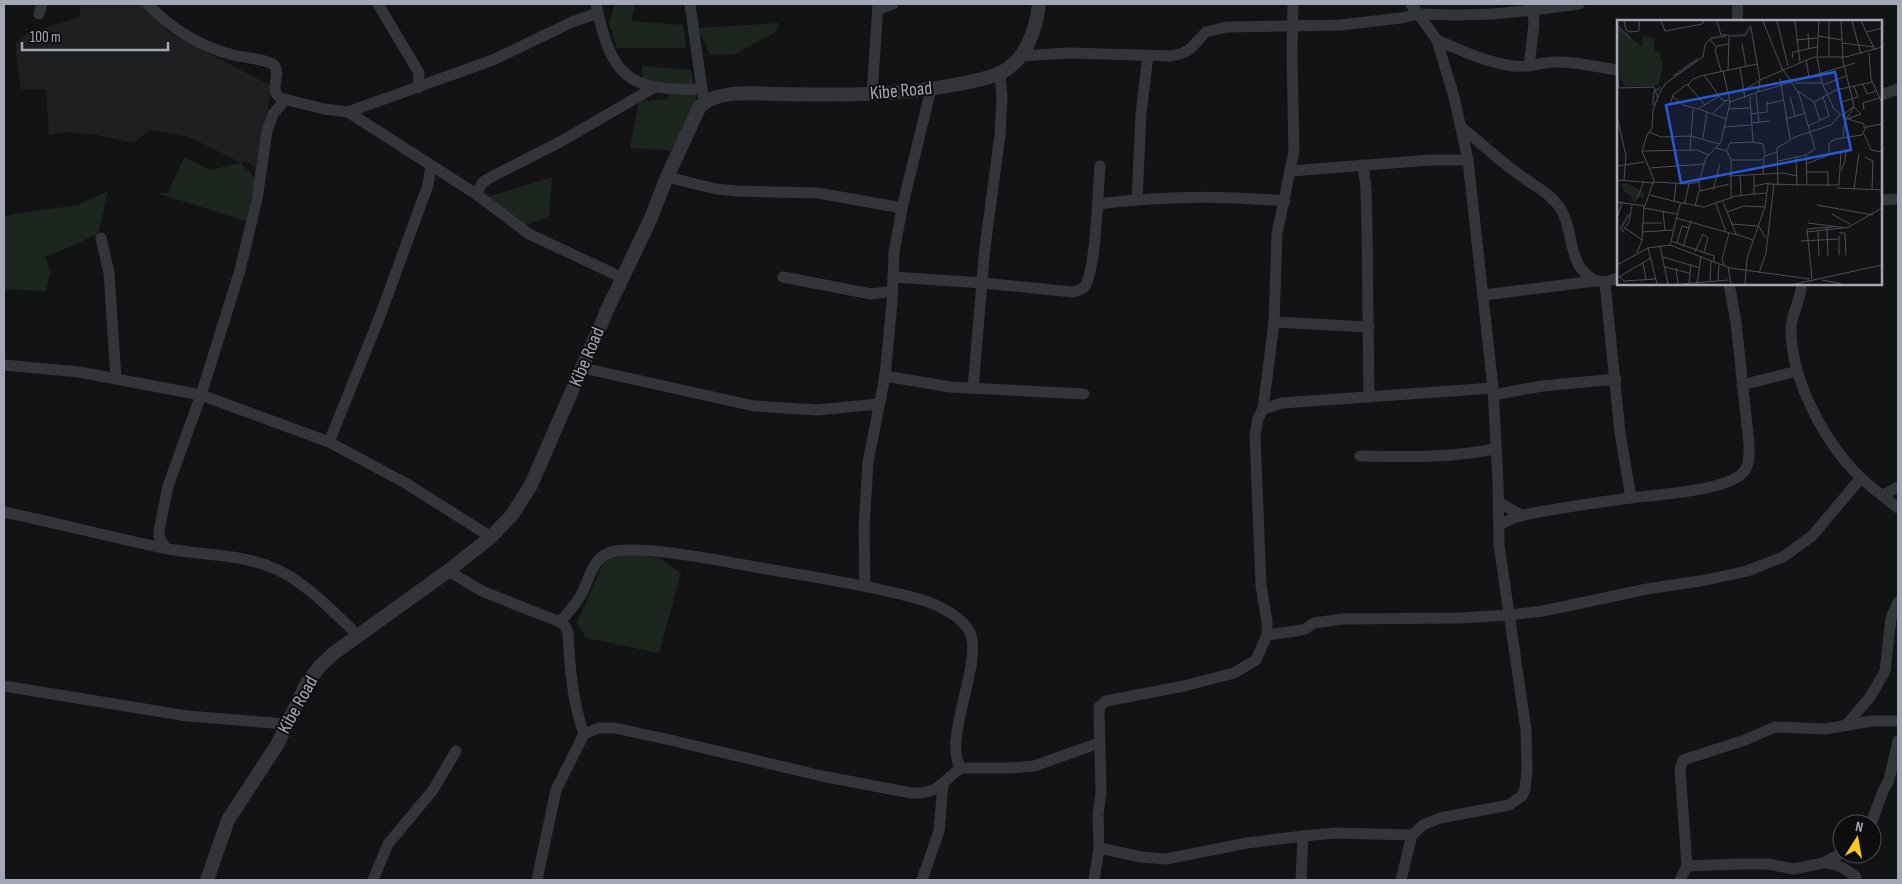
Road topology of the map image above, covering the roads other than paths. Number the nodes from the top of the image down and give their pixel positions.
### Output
1 (148, 4) edge
2 (378, 4) edge
3 (690, 4) edge
4 (893, 4) edge
5 (1039, 4) edge
6 (1293, 4) edge
7 (1411, 4) edge
8 (1579, 4) edge
9 (1738, 4) edge
10 (878, 7) edge
11 (597, 8) edge
12 (1533, 10) junction
13 (1418, 14) junction
14 (1737, 20) edge
15 (1294, 26) junction
16 (1437, 40) junction
17 (1148, 55) junction
18 (1021, 56) junction
19 (1529, 66) junction
20 (1617, 70) edge
21 (1000, 73) junction
22 (655, 87) junction
23 (418, 88) junction
24 (931, 89) junction
25 (1898, 89) edge
26 (872, 95) junction
27 (1882, 95) edge
28 (702, 96) junction
29 (286, 100) junction
30 (372, 104) junction
31 (348, 112) junction
32 (367, 124) junction
33 (1461, 127) junction
34 (1468, 160) junction
35 (431, 165) junction
36 (1363, 165) junction
37 (1100, 166) dead end
38 (1291, 171) junction
39 (667, 177) junction
40 (452, 178) junction
41 (428, 185) junction
42 (476, 194) junction
43 (1898, 199) edge
44 (1137, 200) junction
45 (1882, 200) edge
46 (1285, 201) junction
47 (1098, 204) junction
48 (902, 208) junction
49 (101, 238) dead end
50 (782, 277) dead end
51 (893, 277) junction
52 (623, 278) junction
53 (1617, 278) edge
54 (1600, 282) junction
55 (983, 283) junction
56 (1729, 285) edge
57 (1801, 285) edge
58 (893, 291) junction
59 (871, 294) junction
60 (1484, 295) junction
61 (892, 303) junction
62 (1274, 322) junction
63 (1369, 327) junction
64 (4, 365) edge
65 (584, 368) junction
66 (1797, 371) junction
67 (885, 376) junction
68 (116, 379) junction
69 (1616, 379) junction
70 (1742, 385) junction
71 (973, 388) junction
72 (1493, 391) junction
73 (1084, 394) dead end
74 (202, 395) junction
75 (1369, 397) junction
76 (878, 404) junction
77 (1263, 408) junction
78 (329, 442) junction
79 (1495, 449) junction
80 (1360, 456) dead end
81 (1862, 478) junction
82 (1898, 487) edge
83 (1883, 495) junction
84 (1631, 498) junction
85 (1499, 502) junction
86 (1898, 508) edge
87 (4, 512) edge
88 (1522, 516) junction
89 (1499, 525) junction
90 (159, 531) junction
91 (491, 537) junction
92 (143, 543) junction
93 (165, 548) junction
94 (448, 571) junction
95 (865, 586) junction
96 (1898, 602) edge
97 (1510, 615) junction
98 (560, 622) junction
99 (358, 634) junction
100 (1267, 635) junction
101 (4, 686) edge
102 (1898, 721) edge
103 (286, 724) junction
104 (1847, 724) junction
105 (584, 734) junction
106 (1898, 741) edge
107 (1099, 743) junction
108 (456, 750) dead end
109 (961, 768) junction
110 (943, 784) junction
111 (1874, 814) edge
112 (1412, 835) junction
113 (1303, 836) junction
114 (1099, 848) junction
115 (1832, 858) edge
116 (1823, 863) junction
117 (1687, 866) junction
118 (1794, 875) edge
119 (207, 880) edge
120 (373, 880) edge
121 (537, 880) edge
122 (922, 880) edge
123 (1094, 880) edge
124 (1301, 880) edge
125 (1401, 880) edge
126 (1680, 880) edge
127 (1855, 880) edge

1 - 29 street
2 - 23 street
3 - 28 street
4 - 10 street
5 - 18 street, Kibe Road
6 - 15 street
7 - 13 street
8 - 12 street
9 - 14 street
10 - 26 street
11 - 22 street
11 - 23 street
12 - 13 street
12 - 19 street
13 - 15 street
13 - 16 street
15 - 17 street
15 - 38 street
16 - 19 street
16 - 33 street
17 - 18 street
17 - 44 street
18 - 21 street, Kibe Road
19 - 20 street
21 - 24 street, Kibe Road
21 - 55 street
22 - 28 street
22 - 42 street
23 - 30 street
24 - 26 street, Kibe Road
24 - 48 street
25 - 27 street
26 - 28 street, Kibe Road
28 - 39 street, Kibe Road
29 - 31 street
29 - 74 street
30 - 31 street
30 - 32 street
31 - 32 street
32 - 35 street
33 - 34 street
33 - 54 street
34 - 36 street
34 - 60 street
35 - 40 street
35 - 41 street
36 - 38 street
36 - 63 street
37 - 47 street
38 - 46 street
39 - 48 street
39 - 52 street, Kibe Road
40 - 41 street
40 - 42 street
41 - 78 street
42 - 52 street
43 - 45 street
44 - 46 street
44 - 47 street
46 - 62 street
47 - 55 street
48 - 51 street
49 - 68 street
50 - 59 street
51 - 55 street
51 - 58 street
52 - 65 street, Kibe Road
53 - 54 street
54 - 60 street
54 - 69 street
55 - 71 street
56 - 70 street
57 - 66 street
58 - 59 street
58 - 61 street
59 - 61 street
60 - 72 street
61 - 67 street
62 - 63 street
62 - 77 street
63 - 75 street
64 - 68 street
65 - 76 street
65 - 91 street, Kibe Road
66 - 70 street
66 - 81 street
67 - 71 street
67 - 76 street
68 - 74 street
69 - 72 street
69 - 84 street
70 - 84 street
71 - 73 street
72 - 75 street
72 - 79 street
74 - 78 street
74 - 90 street
75 - 77 street
76 - 95 street
77 - 100 street
78 - 91 street
79 - 80 street
79 - 85 street
81 - 83 street
81 - 97 street
82 - 83 street
83 - 86 street
84 - 88 street
85 - 88 street
85 - 89 street
87 - 92 street
88 - 89 street
89 - 97 street
90 - 92 street
90 - 93 street
91 - 94 street, Kibe Road
92 - 93 street
93 - 99 street
94 - 98 street
94 - 99 street, Kibe Road
95 - 98 street
95 - 109 street
96 - 104 street
97 - 100 street
97 - 112 street
98 - 105 street
99 - 103 street, Kibe Road
100 - 107 street
101 - 103 street
102 - 104 street
103 - 119 street, Kibe Road
104 - 117 street
105 - 110 street
105 - 121 street
106 - 111 street
107 - 109 street
107 - 114 street
108 - 120 street
109 - 110 street
110 - 122 street
112 - 113 street
112 - 125 street
113 - 114 street
113 - 124 street
114 - 123 street
115 - 116 street
116 - 118 street
116 - 127 street
117 - 118 street
117 - 126 street

